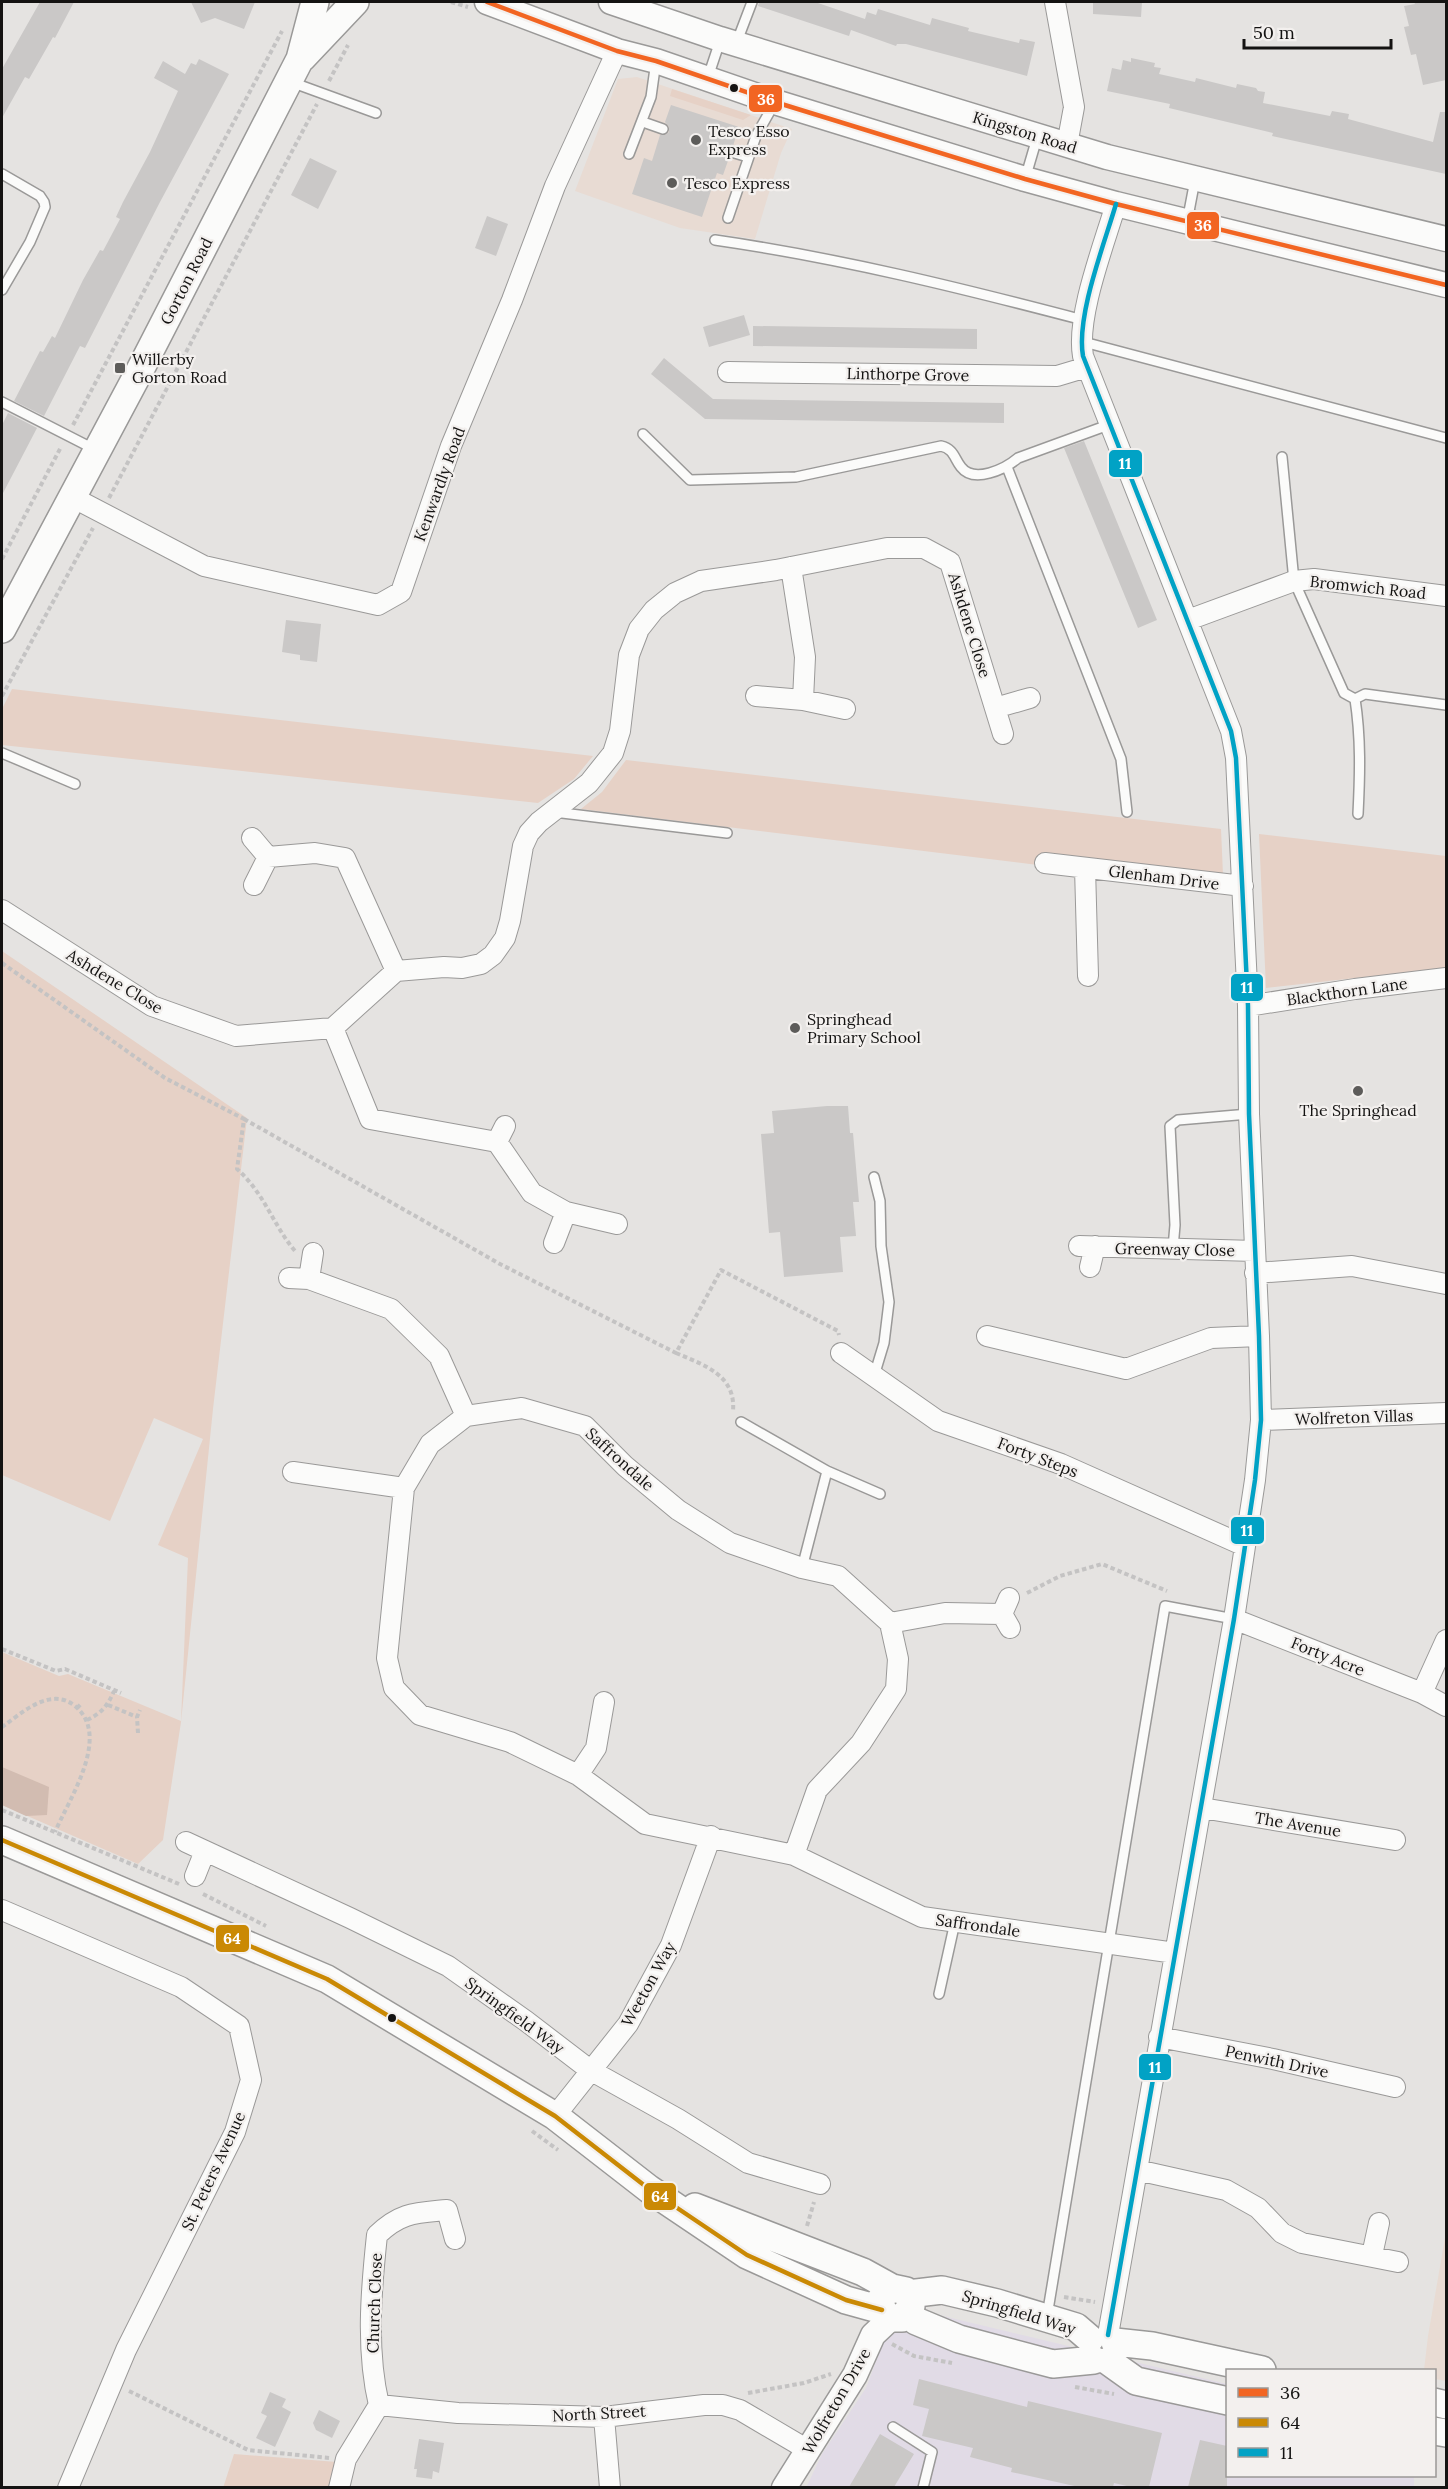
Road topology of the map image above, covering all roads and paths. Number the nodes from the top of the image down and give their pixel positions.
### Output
1 (315, 2) edge
2 (355, 2) edge
3 (488, 2) edge
4 (611, 2) edge
5 (752, 2) edge
6 (1055, 2) edge
7 (284, 28) dead end
8 (351, 39) dead end
9 (728, 41) junction
10 (617, 51) junction
11 (656, 61) junction
12 (295, 70) junction
13 (707, 79) junction
14 (323, 93) junction
15 (776, 102) junction
16 (376, 113) dead end
17 (643, 122) junction
18 (663, 129) dead end
19 (1038, 136) junction
20 (1067, 145) junction
21 (731, 152) dead end
22 (629, 154) dead end
23 (748, 157) junction
24 (2, 174) edge
25 (1025, 179) junction
26 (1195, 180) junction
27 (1116, 204) junction
28 (728, 218) dead end
29 (1187, 222) junction
30 (1446, 239) edge
31 (715, 240) dead end
32 (1446, 285) edge
33 (2, 290) edge
34 (1083, 320) junction
35 (1080, 341) junction
36 (1087, 367) junction
37 (728, 372) dead end
38 (2, 402) edge
39 (1110, 424) junction
40 (642, 434) dead end
41 (67, 436) junction
42 (1446, 438) edge
43 (96, 450) junction
44 (1282, 457) dead end
45 (1007, 467) junction
46 (72, 497) junction
47 (102, 512) junction
48 (2, 559) edge
49 (791, 567) junction
50 (1294, 581) junction
51 (1446, 596) edge
52 (1188, 620) junction
53 (2, 629) edge
54 (2, 696) edge
55 (756, 696) dead end
56 (1030, 698) dead end
57 (1355, 699) junction
58 (803, 700) junction
59 (1446, 705) edge
60 (995, 708) junction
61 (845, 709) dead end
62 (1003, 735) dead end
63 (2, 753) edge
64 (75, 784) dead end
65 (551, 812) junction
66 (1127, 812) dead end
67 (1358, 814) dead end
68 (727, 833) dead end
69 (252, 838) dead end
70 (268, 857) junction
71 (1045, 863) dead end
72 (1085, 868) junction
73 (254, 885) dead end
74 (1243, 886) junction
75 (2, 910) edge
76 (2, 963) edge
77 (396, 971) junction
78 (1088, 976) dead end
79 (1446, 978) edge
80 (1248, 1006) junction
81 (333, 1028) junction
82 (1249, 1114) junction
83 (874, 1177) dead end
84 (566, 1212) junction
85 (617, 1224) dead end
86 (554, 1244) dead end
87 (1173, 1248) junction
88 (1255, 1251) junction
89 (311, 1266) junction
90 (1090, 1267) dead end
91 (1255, 1273) junction
92 (289, 1278) dead end
93 (1446, 1284) edge
94 (987, 1336) dead end
95 (1259, 1336) junction
96 (676, 1353) dead end
97 (841, 1353) dead end
98 (874, 1376) junction
99 (1446, 1413) edge
100 (466, 1416) junction
101 (1261, 1420) junction
102 (741, 1422) joint
103 (289, 1470) dead end
104 (827, 1471) junction
105 (404, 1488) junction
106 (880, 1494) dead end
107 (1245, 1546) junction
108 (802, 1568) junction
109 (1168, 1592) dead end
110 (1007, 1613) joint
111 (1234, 1619) junction
112 (890, 1623) junction
113 (1446, 1640) edge
114 (2, 1648) edge
115 (114, 1690) junction
116 (121, 1693) dead end
117 (1422, 1693) junction
118 (604, 1702) dead end
119 (82, 1703) dead end
120 (108, 1705) junction
121 (1446, 1706) edge
122 (77, 1708) junction
123 (140, 1710) dead end
124 (137, 1717) junction
125 (87, 1720) junction
126 (2, 1727) edge
127 (138, 1733) dead end
128 (578, 1775) junction
129 (1202, 1808) junction
130 (55, 1832) dead end
131 (711, 1836) junction
132 (2, 1840) edge
133 (1395, 1840) dead end
134 (186, 1842) dead end
135 (205, 1851) junction
136 (794, 1855) junction
137 (195, 1876) dead end
138 (2, 1910) edge
139 (955, 1922) junction
140 (1108, 1944) junction
141 (1175, 1953) junction
142 (939, 1994) dead end
143 (1159, 2037) junction
144 (590, 2070) junction
145 (1395, 2087) dead end
146 (555, 2116) junction
147 (1137, 2170) junction
148 (820, 2184) joint
149 (649, 2189) junction
150 (1380, 2223) dead end
151 (455, 2239) dead end
152 (800, 2248) junction
153 (1372, 2255) junction
154 (1398, 2262) dead end
155 (896, 2305) junction
156 (1047, 2318) junction
157 (1103, 2347) junction
158 (1257, 2369) edge
159 (855, 2375) junction
160 (112, 2383) junction
161 (747, 2393) dead end
162 (1226, 2401) edge
163 (379, 2405) junction
164 (604, 2417) junction
165 (893, 2427) dead end
166 (808, 2450) junction
167 (346, 2459) junction
168 (68, 2487) edge
169 (339, 2487) edge
170 (610, 2487) edge
171 (784, 2487) edge
172 (923, 2487) edge

1 - 12 main road, Gorton Road
2 - 12 main road, Gorton Road
3 - 10 street
4 - 9 street, Kingston Road
5 - 9 lane
6 - 20 street
7 - 41 path
8 - 14 path
9 - 13 lane
9 - 19 street, Kingston Road
10 - 11 street
10 - 47 street, Kenwardly Road
11 - 13 street
11 - 17 lane
12 - 14 lane
12 - 43 main road, Gorton Road
13 - 15 street
14 - 16 lane
14 - 47 path
15 - 23 lane
15 - 25 street
17 - 18 lane
17 - 22 lane
19 - 20 street, Kingston Road
19 - 25 lane
20 - 26 street, Kingston Road
21 - 23 lane
23 - 28 lane
24 - 33 lane
25 - 27 street
26 - 29 lane
26 - 30 street, Kingston Road
27 - 29 street
27 - 34 street
29 - 32 street
31 - 34 lane
34 - 35 street
35 - 36 street
35 - 42 lane
36 - 37 street, Linthorpe Grove
36 - 39 street
38 - 41 lane
39 - 45 lane
39 - 52 street
40 - 45 lane
41 - 43 lane
41 - 48 path
43 - 46 main road, Gorton Road
44 - 50 lane
45 - 66 lane
46 - 47 street, Kenwardly Road
46 - 53 main road, Gorton Road
47 - 54 path
49 - 58 street
49 - 60 street, Ashdene Close
49 - 65 street, Ashdene Close
50 - 51 street, Bromwich Road
50 - 52 street, Bromwich Road
50 - 57 lane
52 - 74 street
55 - 58 street
56 - 60 street
57 - 59 lane
57 - 67 lane
58 - 61 street
60 - 62 street, Ashdene Close
63 - 64 lane
65 - 68 lane
65 - 77 street, Ashdene Close
69 - 70 street
70 - 73 street
70 - 77 street
71 - 72 street, Glenham Drive
72 - 74 street, Glenham Drive
72 - 78 street, Glenham Drive
74 - 80 street
75 - 81 street, Ashdene Close
76 - 89 path
77 - 81 street
79 - 80 street, Blackthorn Lane
80 - 82 street
81 - 84 street
82 - 87 lane
82 - 88 street
83 - 98 lane
84 - 85 street
84 - 86 street
87 - 88 street, Greenway Close
87 - 90 street, Greenway Close
88 - 91 street
89 - 92 street
89 - 100 street
91 - 93 street
91 - 95 street
94 - 95 street
95 - 101 street
96 - 102 path
97 - 98 street, Forty Steps
98 - 107 street, Forty Steps
99 - 101 street, Wolfreton Villas
100 - 105 street, Saffrondale
100 - 108 street, Saffrondale
101 - 107 street
102 - 104 lane
103 - 105 street
104 - 106 lane
104 - 108 lane
105 - 128 street, Saffrondale
107 - 111 street
108 - 112 street, Saffrondale
109 - 110 path
110 - 112 street
111 - 117 street, Forty Acre
111 - 129 street
111 - 140 lane
112 - 136 street
113 - 117 street
114 - 115 path
115 - 116 path
115 - 120 path
117 - 121 street, Forty Acre
118 - 128 street
119 - 122 path
120 - 124 path
120 - 125 path
122 - 125 path
122 - 126 path
123 - 124 path
124 - 127 path
125 - 130 path
128 - 131 street, Saffrondale
129 - 133 street, The Avenue
129 - 141 street
131 - 136 street, Saffrondale
131 - 144 street, Weeton Way
132 - 146 main road, Springfield Way
134 - 135 street, Springfield Way
135 - 137 street
135 - 144 street, Springfield Way
136 - 139 street, Saffrondale
138 - 160 street, St. Peters Avenue
139 - 140 street, Saffrondale
139 - 142 lane
140 - 141 street, Saffrondale
140 - 156 lane
141 - 143 street
143 - 145 street, Penwith Drive
143 - 147 street
144 - 146 street, Weeton Way
144 - 148 street, Springfield Way
146 - 149 main road, Springfield Way
147 - 153 street
147 - 157 street
148 - 152 path
149 - 152 main road, Springfield Way
149 - 155 main road, Springfield Way
150 - 153 street
151 - 163 street, Church Close
152 - 155 main road, Springfield Way
153 - 154 street
155 - 156 main road, Springfield Way
155 - 157 main road, Springfield Way
155 - 159 street, Wolfreton Drive
156 - 157 main road, Springfield Way
157 - 158 main road, Springfield Way
157 - 162 main road, Springfield Way
159 - 161 path
159 - 166 street, Wolfreton Drive
160 - 167 path
160 - 168 street, St. Peters Avenue
163 - 164 street, North Street
163 - 167 street
164 - 166 street, North Street
164 - 170 street
165 - 172 lane
166 - 171 street, Wolfreton Drive
167 - 169 street

